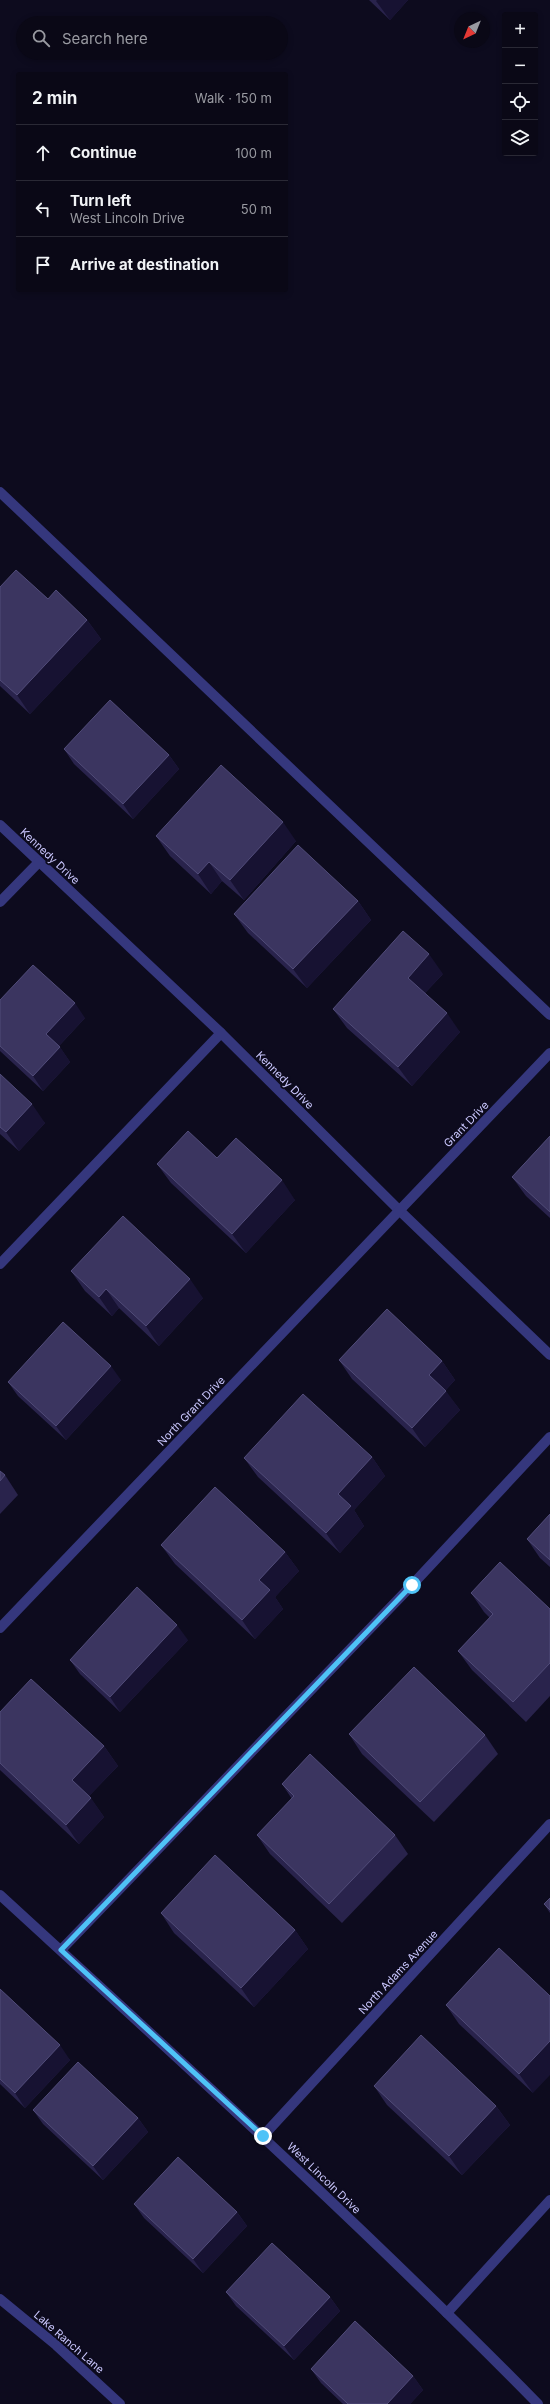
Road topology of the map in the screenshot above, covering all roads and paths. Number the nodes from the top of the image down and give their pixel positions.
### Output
1 (0, 492) edge
2 (0, 825) edge
3 (39, 862) junction
4 (0, 902) edge
5 (550, 1015) edge
6 (221, 1033) junction
7 (550, 1053) edge
8 (400, 1211) junction
9 (0, 1264) edge
10 (550, 1355) edge
11 (550, 1437) edge
12 (0, 1628) edge
13 (550, 1824) edge
14 (0, 1895) edge
15 (61, 1950) junction
16 (263, 2136) junction
17 (550, 2200) edge
18 (0, 2299) edge
19 (447, 2313) junction
20 (120, 2404) edge
21 (538, 2404) edge

1 - 5 street
2 - 3 street, Kennedy Drive
3 - 4 street
3 - 6 street, Kennedy Drive
6 - 8 street, Kennedy Drive
6 - 9 street
7 - 8 street, Grant Drive
8 - 10 street, Kennedy Drive
8 - 12 street, North Grant Drive
11 - 15 street
13 - 16 street, North Adams Avenue
14 - 15 street, West Lincoln Drive
15 - 16 street, West Lincoln Drive
16 - 19 street, West Lincoln Drive
17 - 19 street
18 - 20 street, Lake Ranch Lane
19 - 21 street, West Lincoln Drive

